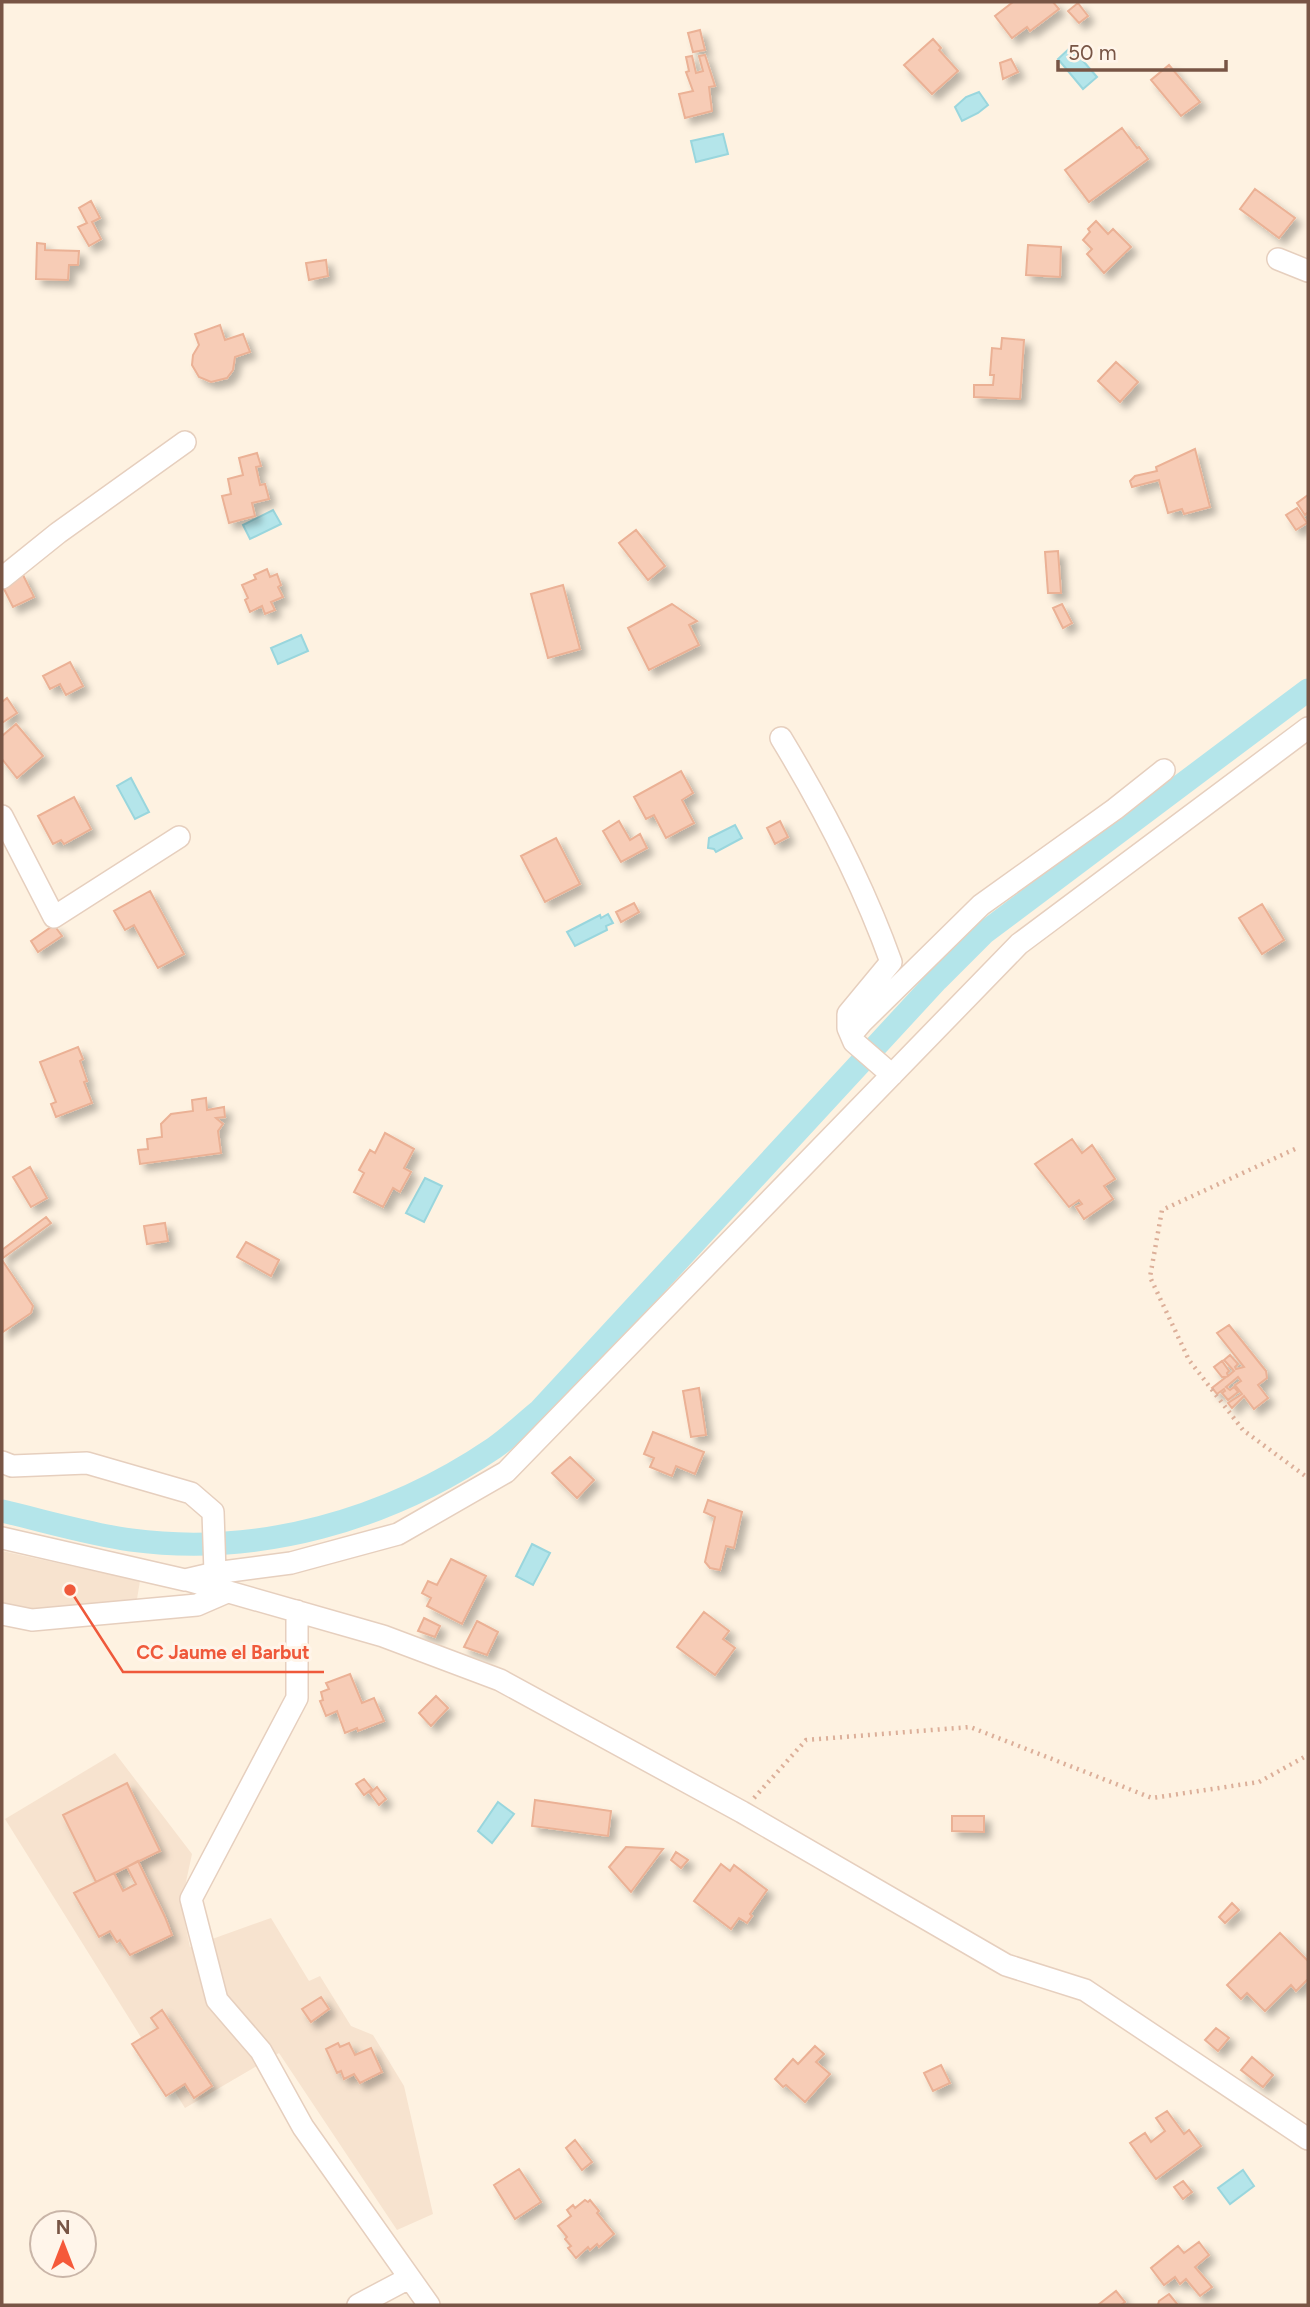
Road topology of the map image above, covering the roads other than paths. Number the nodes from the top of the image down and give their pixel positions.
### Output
1 (1278, 259) dead end
2 (1308, 271) edge
3 (185, 442) dead end
4 (2, 578) edge
5 (1308, 728) edge
6 (781, 738) dead end
7 (1164, 770) dead end
8 (2, 816) edge
9 (179, 836) dead end
10 (853, 1039) junction
11 (892, 1075) junction
12 (2, 1462) edge
13 (2, 1538) edge
14 (215, 1573) junction
15 (185, 1580) junction
16 (227, 1592) junction
17 (297, 1611) junction
18 (2, 1614) edge
19 (1308, 2139) edge
20 (410, 2278) junction
21 (358, 2305) edge
22 (429, 2305) edge

1 - 2 street
3 - 4 street
5 - 11 street
6 - 10 street
7 - 10 street
8 - 9 street
10 - 11 street
11 - 14 street
12 - 14 street
13 - 15 street
14 - 15 street
15 - 16 street
16 - 17 street
16 - 18 street
17 - 19 street
17 - 20 street
20 - 21 street
20 - 22 street

